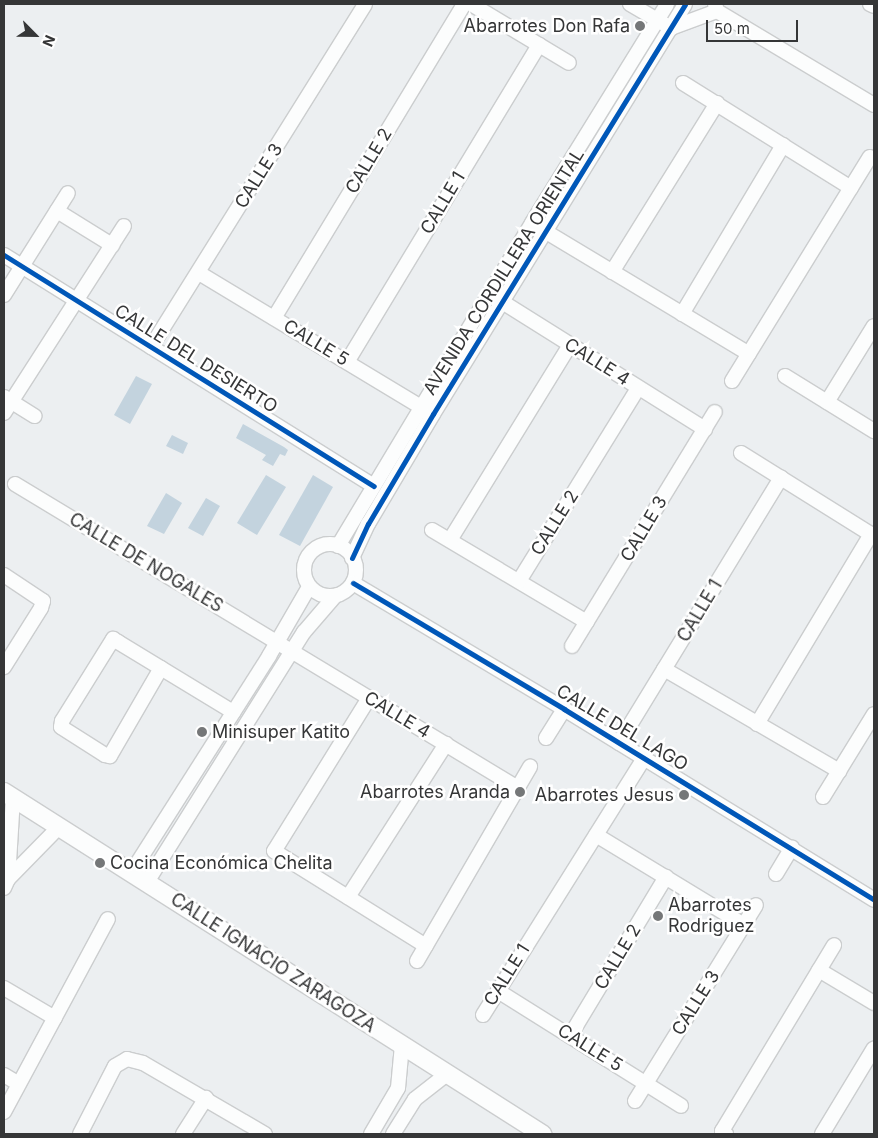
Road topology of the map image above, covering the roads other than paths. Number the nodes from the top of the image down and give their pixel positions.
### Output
1 (365, 4) edge
2 (464, 4) edge
3 (471, 4) edge
4 (630, 4) edge
5 (667, 4) edge
6 (685, 4) edge
7 (870, 4) edge
8 (874, 6) edge
9 (716, 7) edge
10 (657, 20) junction
11 (671, 28) junction
12 (539, 45) junction
13 (569, 63) dead end
14 (683, 83) dead end
15 (717, 104) junction
16 (874, 105) edge
17 (783, 145) junction
18 (870, 157) dead end
19 (851, 188) junction
20 (68, 192) dead end
21 (57, 211) junction
22 (532, 223) junction
23 (124, 226) dead end
24 (546, 232) junction
25 (112, 245) junction
26 (4, 255) edge
27 (21, 266) junction
28 (199, 272) junction
29 (612, 272) junction
30 (489, 294) junction
31 (4, 295) edge
32 (76, 300) junction
33 (502, 302) junction
34 (682, 314) junction
35 (274, 318) junction
36 (874, 326) edge
37 (570, 345) junction
38 (151, 348) junction
39 (749, 354) junction
40 (347, 362) junction
41 (785, 376) dead end
42 (732, 381) dead end
43 (638, 388) junction
44 (827, 402) junction
45 (6, 403) edge
46 (420, 406) junction
47 (716, 412) dead end
48 (433, 414) junction
49 (34, 416) dead end
50 (705, 430) junction
51 (874, 431) edge
52 (741, 453) dead end
53 (781, 478) junction
54 (15, 484) dead end
55 (374, 486) junction
56 (432, 530) dead end
57 (872, 535) edge
58 (450, 540) junction
59 (338, 546) junction
60 (352, 558) junction
61 (4, 575) edge
62 (518, 581) junction
63 (353, 583) junction
64 (309, 587) junction
65 (335, 596) junction
66 (587, 622) junction
67 (277, 642) junction
68 (572, 646) dead end
69 (292, 651) junction
70 (4, 667) edge
71 (161, 668) junction
72 (664, 668) junction
73 (369, 698) junction
74 (564, 709) junction
75 (233, 712) junction
76 (874, 714) edge
77 (757, 724) junction
78 (546, 738) dead end
79 (618, 743) junction
80 (446, 744) junction
81 (644, 758) junction
82 (530, 767) dead end
83 (839, 771) junction
84 (518, 788) junction
85 (8, 794) edge
86 (179, 795) junction
87 (823, 797) dead end
88 (195, 806) junction
89 (59, 827) junction
90 (596, 835) junction
91 (792, 847) junction
92 (131, 872) junction
93 (776, 874) dead end
94 (666, 877) junction
95 (147, 882) junction
96 (6, 883) edge
97 (348, 897) junction
98 (874, 900) edge
99 (756, 905) dead end
100 (108, 919) dead end
101 (744, 925) junction
102 (834, 945) dead end
103 (426, 946) junction
104 (417, 961) dead end
105 (820, 970) junction
106 (4, 988) edge
107 (498, 991) junction
108 (874, 1003) edge
109 (483, 1015) dead end
110 (55, 1018) junction
111 (570, 1036) junction
112 (402, 1045) junction
113 (874, 1048) edge
114 (447, 1074) junction
115 (4, 1075) edge
116 (19, 1084) junction
117 (646, 1084) junction
118 (398, 1088) junction
119 (206, 1098) junction
120 (415, 1099) junction
121 (635, 1101) dead end
122 (681, 1106) dead end
123 (4, 1112) edge
124 (724, 1133) edge
125 (80, 1134) edge
126 (183, 1134) edge
127 (265, 1134) edge
128 (371, 1134) edge
129 (393, 1134) edge
130 (542, 1134) edge
131 (822, 1134) edge

1 - 28 street, CALLE 3
2 - 35 street, CALLE 2
3 - 12 street
4 - 10 street
5 - 10 street, AVENIDA CORDILLERA ORIENTAL
6 - 11 street, AVENIDA CORDILLERA ORIENTAL
7 - 8 street
9 - 11 street
9 - 16 street
10 - 11 street
10 - 22 street, AVENIDA CORDILLERA ORIENTAL
11 - 24 street, AVENIDA CORDILLERA ORIENTAL
12 - 13 street
12 - 40 street, CALLE 1
14 - 15 street
15 - 17 street
15 - 29 street
17 - 19 street
17 - 34 street
18 - 19 street
19 - 39 street
20 - 21 street
21 - 25 street
21 - 27 street
22 - 24 street
22 - 30 street, AVENIDA CORDILLERA ORIENTAL
23 - 25 street
24 - 29 street
24 - 33 street, AVENIDA CORDILLERA ORIENTAL
25 - 32 street
26 - 27 street, CALLE DEL DESIERTO
27 - 31 street
27 - 32 street, CALLE DEL DESIERTO
28 - 35 street, CALLE 5
28 - 38 street, CALLE 3
29 - 34 street
30 - 33 street, CALLE 4
30 - 46 street, AVENIDA CORDILLERA ORIENTAL
32 - 38 street, CALLE DEL DESIERTO
32 - 45 street
33 - 37 street, CALLE 4
33 - 48 street, AVENIDA CORDILLERA ORIENTAL
34 - 39 street
35 - 40 street, CALLE 5
36 - 44 street
37 - 43 street, CALLE 4
37 - 58 street
38 - 55 street, CALLE DEL DESIERTO
39 - 42 street
40 - 46 street, CALLE 5
41 - 44 street
43 - 50 street, CALLE 4
43 - 62 street, CALLE 2
44 - 51 street
45 - 49 street
46 - 48 street, CALLE 5
46 - 55 street, AVENIDA CORDILLERA ORIENTAL
47 - 50 street, CALLE 3
48 - 60 street, AVENIDA CORDILLERA ORIENTAL
50 - 66 street, CALLE 3
52 - 53 street
53 - 57 street
53 - 72 street, CALLE 1
54 - 67 street, CALLE DE NOGALES
55 - 59 street, AVENIDA CORDILLERA ORIENTAL
56 - 58 street
57 - 77 street
58 - 62 street
59 - 60 street
59 - 64 street
60 - 63 street
61 - 70 street
62 - 66 street
63 - 65 street
63 - 74 street, CALLE DEL LAGO
64 - 65 street
64 - 67 street
65 - 69 street
66 - 68 street, CALLE 3
67 - 69 street, CALLE 4
67 - 75 street
69 - 73 street, CALLE 4
69 - 88 street
71 - 71 street
71 - 75 street
72 - 77 street
72 - 79 street, CALLE 1
73 - 80 street, CALLE 4
73 - 97 street
74 - 78 street
74 - 79 street, CALLE DEL LAGO
75 - 86 street
76 - 83 street
77 - 83 street
79 - 81 street, CALLE DEL LAGO
80 - 84 street, CALLE 4
80 - 97 street
81 - 90 street, CALLE 1
81 - 91 street, CALLE DEL LAGO
82 - 84 street
83 - 87 street
84 - 103 street
85 - 89 main road, CALLE IGNACIO ZARAGOZA
85 - 96 street
86 - 88 street
86 - 92 street
88 - 95 street
89 - 92 main road, CALLE IGNACIO ZARAGOZA
89 - 96 street
90 - 94 street
90 - 107 street, CALLE 1
91 - 93 street
91 - 98 street, CALLE DEL LAGO
92 - 95 main road, CALLE IGNACIO ZARAGOZA
94 - 101 street
94 - 111 street, CALLE 2
95 - 112 main road, CALLE IGNACIO ZARAGOZA
97 - 103 street
99 - 101 street, CALLE 3
100 - 110 street
101 - 117 street, CALLE 3
102 - 105 street
103 - 104 street
105 - 108 street
105 - 124 street
106 - 110 street
107 - 109 street, CALLE 1
107 - 111 street, CALLE 5
110 - 116 street
111 - 117 street, CALLE 5
112 - 114 main road, CALLE IGNACIO ZARAGOZA
112 - 118 street
113 - 131 street
114 - 120 street
114 - 130 main road, CALLE IGNACIO ZARAGOZA
115 - 116 street
116 - 123 street
117 - 121 street, CALLE 3
117 - 122 street, CALLE 5
118 - 120 street
118 - 128 street
119 - 125 street
119 - 126 street
119 - 127 street
120 - 129 street

